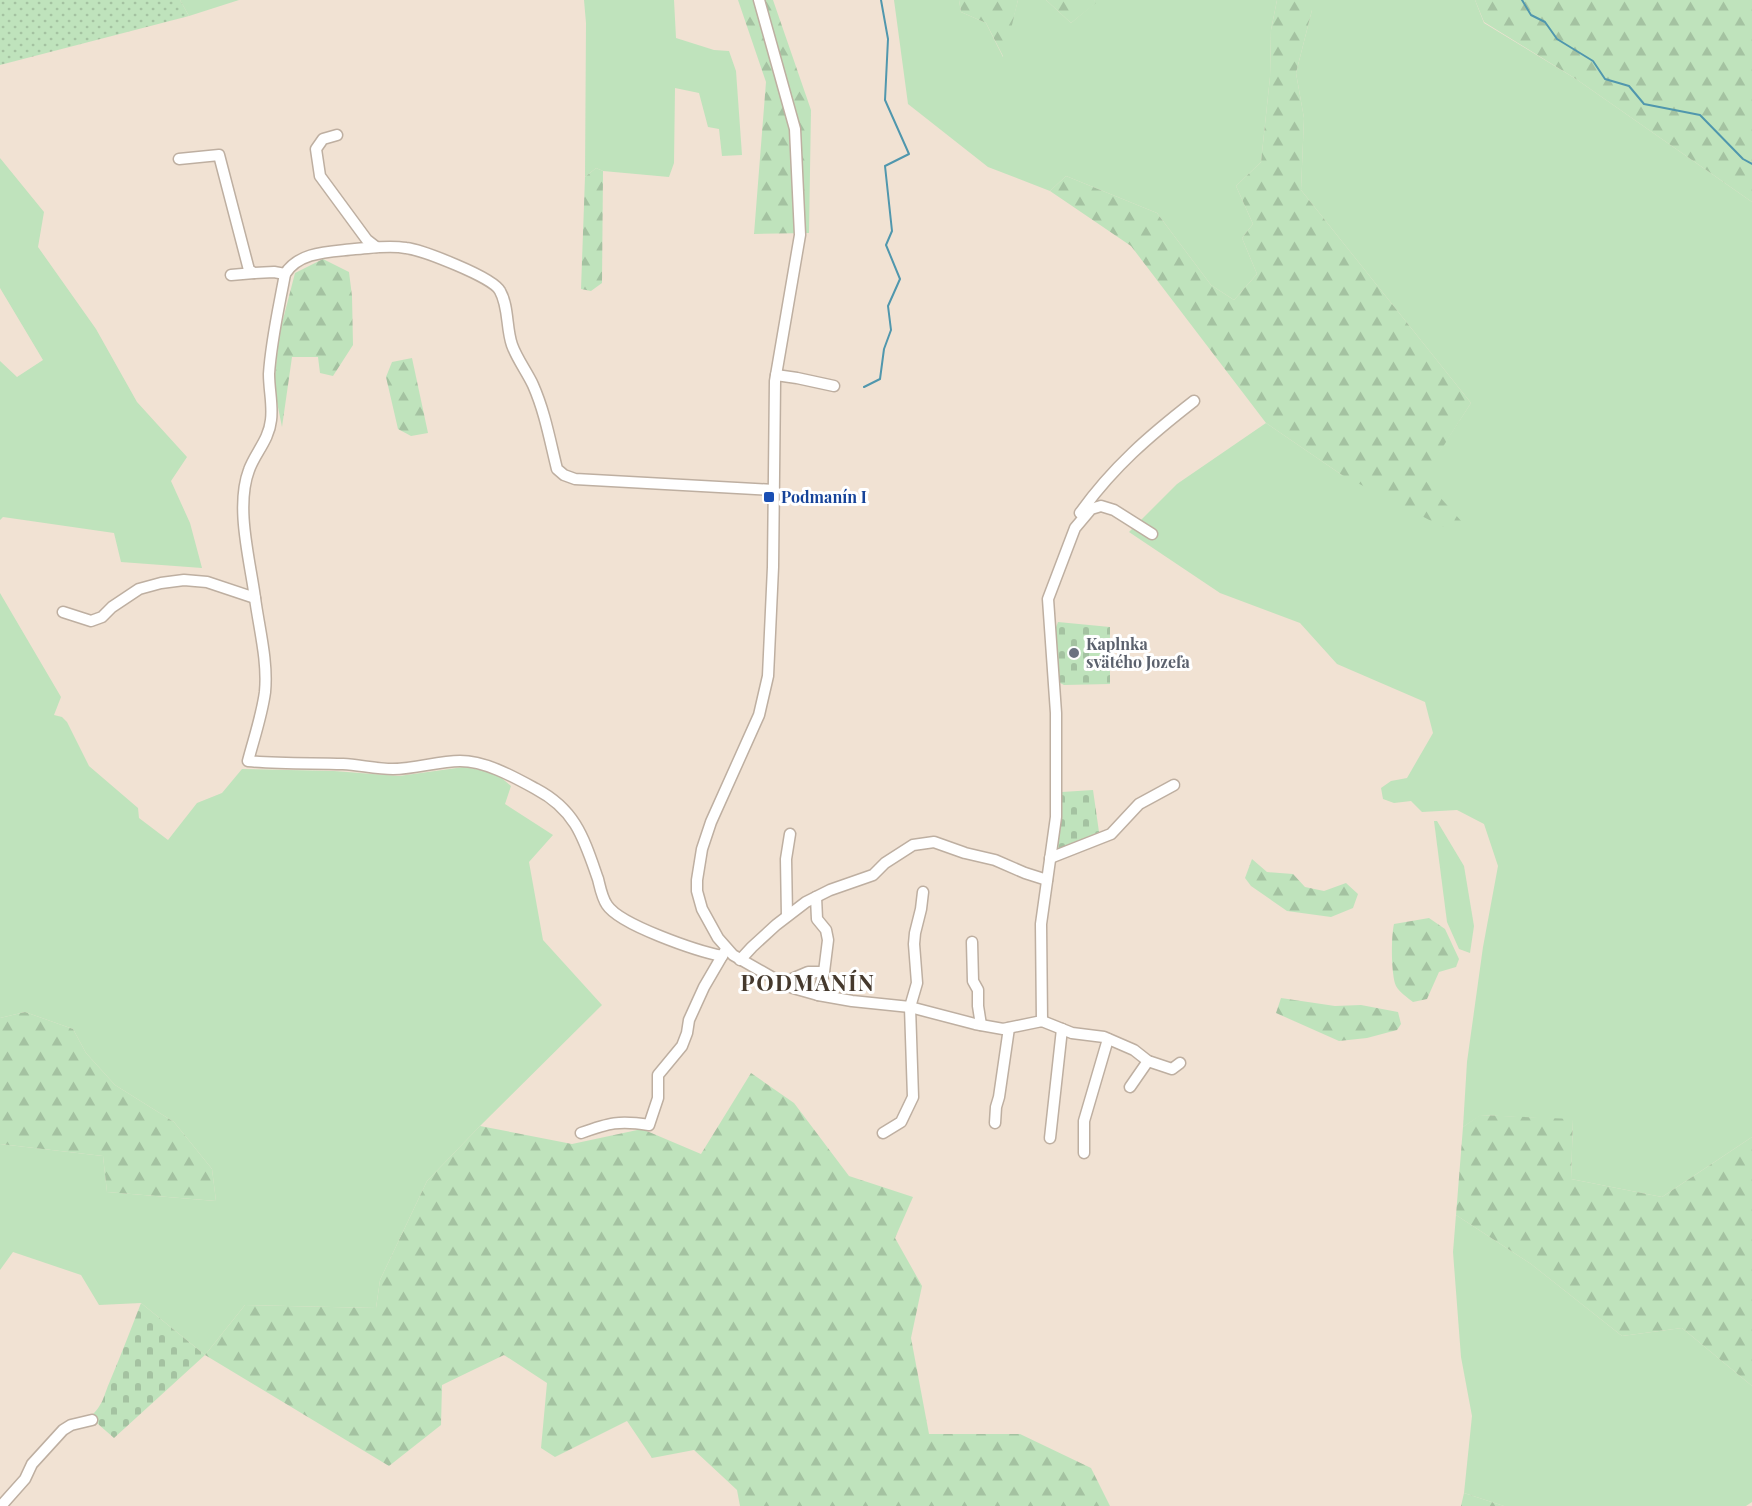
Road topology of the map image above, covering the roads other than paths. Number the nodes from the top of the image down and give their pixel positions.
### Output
1 (759, 0) edge
2 (337, 135) dead end
3 (179, 159) dead end
4 (376, 247) junction
5 (254, 273) junction
6 (231, 274) dead end
7 (285, 274) junction
8 (776, 375) junction
9 (834, 386) dead end
10 (1194, 401) dead end
11 (774, 490) junction
12 (1075, 528) junction
13 (1152, 534) dead end
14 (255, 598) junction
15 (63, 612) dead end
16 (1174, 785) dead end
17 (790, 834) dead end
18 (1050, 858) junction
19 (1047, 880) junction
20 (923, 892) dead end
21 (816, 897) junction
22 (787, 916) junction
23 (972, 942) dead end
24 (724, 952) junction
25 (740, 960) junction
26 (824, 972) junction
27 (782, 983) junction
28 (818, 995) junction
29 (910, 1007) junction
30 (1042, 1022) junction
31 (981, 1025) junction
32 (1009, 1028) junction
33 (1062, 1029) junction
34 (1108, 1039) junction
35 (1148, 1061) junction
36 (1180, 1063) dead end
37 (1130, 1087) dead end
38 (995, 1123) dead end
39 (581, 1132) dead end
40 (883, 1134) dead end
41 (1050, 1138) dead end
42 (1084, 1153) dead end
43 (92, 1420) dead end
44 (1, 1506) edge

1 - 8 street
2 - 4 street
3 - 5 street
4 - 7 street
4 - 11 street
5 - 6 street
5 - 7 street
7 - 14 street
8 - 9 street
8 - 11 street
10 - 12 street
11 - 24 street
12 - 13 street
12 - 18 street
14 - 15 street
14 - 24 street
16 - 18 street
17 - 22 street
18 - 19 street
19 - 21 street
19 - 30 street
20 - 29 street
21 - 22 street
21 - 26 street
22 - 25 street
23 - 31 street
24 - 25 street
24 - 39 street
25 - 27 street
26 - 27 street
26 - 28 street
27 - 28 street
28 - 29 street
29 - 31 street
29 - 40 street
30 - 32 street
30 - 33 street
31 - 32 street
32 - 38 street
33 - 34 street
33 - 41 street
34 - 35 street
34 - 42 street
35 - 36 street
35 - 37 street
43 - 44 street

